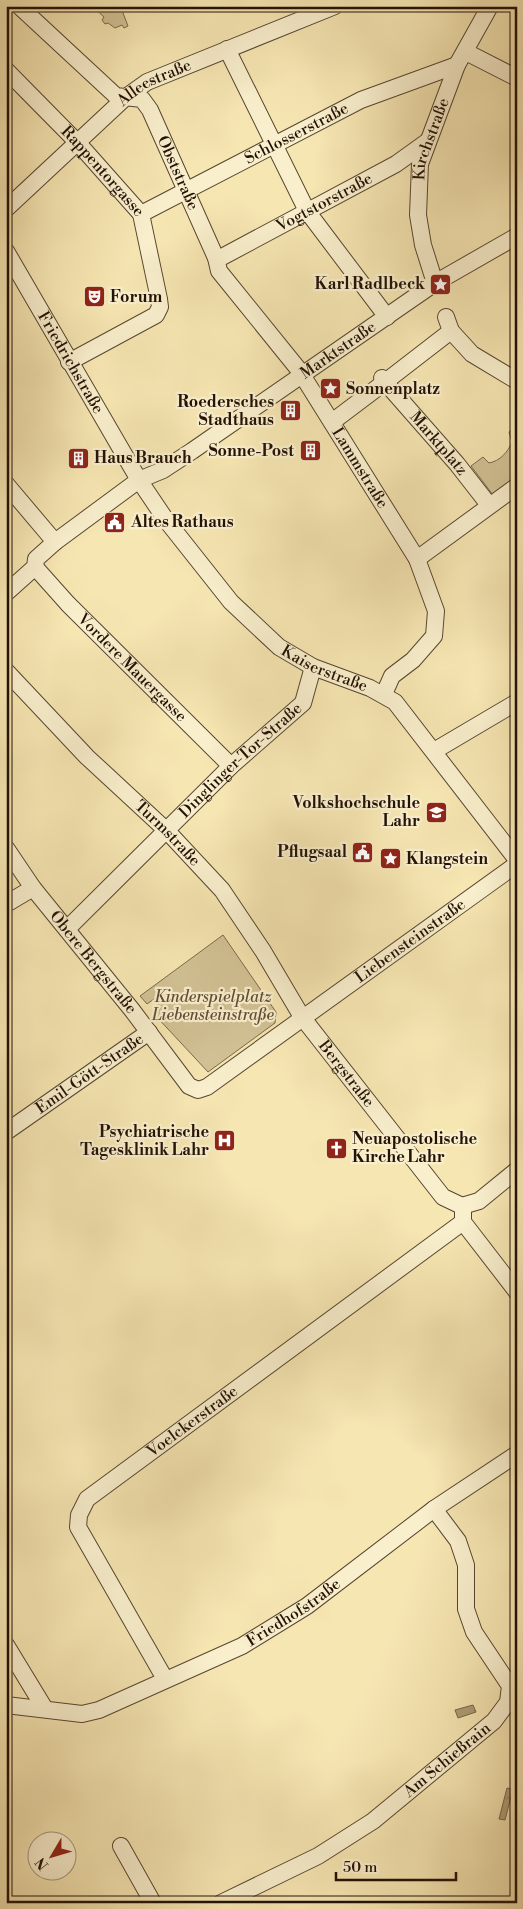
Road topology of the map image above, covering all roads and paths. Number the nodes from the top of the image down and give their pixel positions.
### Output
1 (20, 6) edge
2 (335, 6) edge
3 (490, 6) edge
4 (227, 49) junction
5 (462, 58) junction
6 (6, 70) edge
7 (517, 78) edge
8 (126, 97) junction
9 (430, 139) junction
10 (78, 143) junction
11 (273, 145) junction
12 (186, 189) junction
13 (6, 210) edge
14 (307, 211) junction
15 (141, 214) junction
16 (515, 241) edge
17 (6, 252) edge
18 (216, 258) junction
19 (434, 282) junction
20 (387, 317) junction
21 (70, 362) junction
22 (303, 376) junction
23 (384, 380) junction
24 (517, 380) edge
25 (332, 422) junction
26 (140, 481) junction
27 (517, 486) edge
28 (9, 487) edge
29 (488, 505) junction
30 (55, 542) junction
31 (417, 559) junction
32 (35, 567) junction
33 (6, 594) edge
34 (313, 667) junction
35 (6, 671) edge
36 (384, 694) junction
37 (517, 702) edge
38 (434, 751) junction
39 (232, 766) junction
40 (167, 831) junction
41 (6, 848) edge
42 (517, 862) edge
43 (33, 888) junction
44 (6, 904) edge
45 (67, 929) junction
46 (302, 1018) junction
47 (149, 1032) junction
48 (6, 1132) edge
49 (517, 1170) edge
50 (463, 1214) junction
51 (517, 1292) edge
52 (517, 1454) edge
53 (434, 1509) junction
54 (6, 1645) edge
55 (165, 1679) junction
56 (6, 1705) edge
57 (45, 1709) junction
58 (121, 1846) dead end
59 (153, 1903) edge
60 (221, 1903) edge

1 - 8 street, Obststraße
2 - 4 street, Alleestraße
3 - 5 street, Kirchstraße
4 - 8 street, Alleestraße
4 - 11 street
5 - 7 street
5 - 9 street, Kirchstraße
5 - 11 street, Schlosserstraße
6 - 10 street, Rappentorgasse
8 - 10 street, Alleestraße
8 - 12 street, Obststraße
9 - 14 street, Vogtstorstraße
9 - 19 street, Kirchstraße
10 - 13 street, Alleestraße
10 - 15 street, Rappentorgasse
11 - 12 street, Schlosserstraße
11 - 14 street
12 - 15 street, Schlosserstraße
12 - 18 street, Obststraße
14 - 18 street, Vogtstorstraße
14 - 20 street
15 - 21 street, Rappentorgasse
16 - 19 street, Marktstraße
17 - 21 street, Friedrichstraße
18 - 22 street, Obststraße
19 - 20 street, Marktstraße
20 - 22 street, Marktstraße
21 - 26 street, Friedrichstraße
22 - 25 street, Lammstraße
22 - 26 street, Marktstraße
23 - 24 street
23 - 25 street
23 - 29 street, Marktplatz
25 - 31 street, Lammstraße
26 - 30 street, Marktstraße
26 - 34 street, Kaiserstraße
27 - 29 street
28 - 30 street
29 - 31 street
30 - 32 street, Marktstraße
31 - 36 street, Lammstraße
32 - 33 street, Marktstraße
32 - 39 street, Vordere Mauergasse
34 - 36 street, Kaiserstraße
34 - 39 street, Dinglinger-Tor-Straße
35 - 40 street, Turmstraße
36 - 38 street, Kaiserstraße
37 - 38 street
38 - 42 street, Kaiserstraße
39 - 40 street, Dinglinger-Tor-Straße
40 - 45 street, Dinglinger-Tor-Straße
40 - 46 street, Turmstraße
41 - 43 street, Obere Bergstraße
42 - 46 street, Liebensteinstraße
43 - 44 street
43 - 45 street, Obere Bergstraße
45 - 47 street, Obere Bergstraße
46 - 47 street, Obere Bergstraße
46 - 50 street, Bergstraße
47 - 48 street, Emil-Gött-Straße
49 - 50 street, Voelckerstraße
50 - 51 street, Bergstraße
50 - 55 street, Voelckerstraße
52 - 53 street, Friedhofstraße
53 - 55 street, Friedhofstraße
53 - 60 street, Am Schießrain
54 - 57 street
55 - 57 street, Friedhofstraße
56 - 57 street, Friedhofstraße
58 - 59 street

